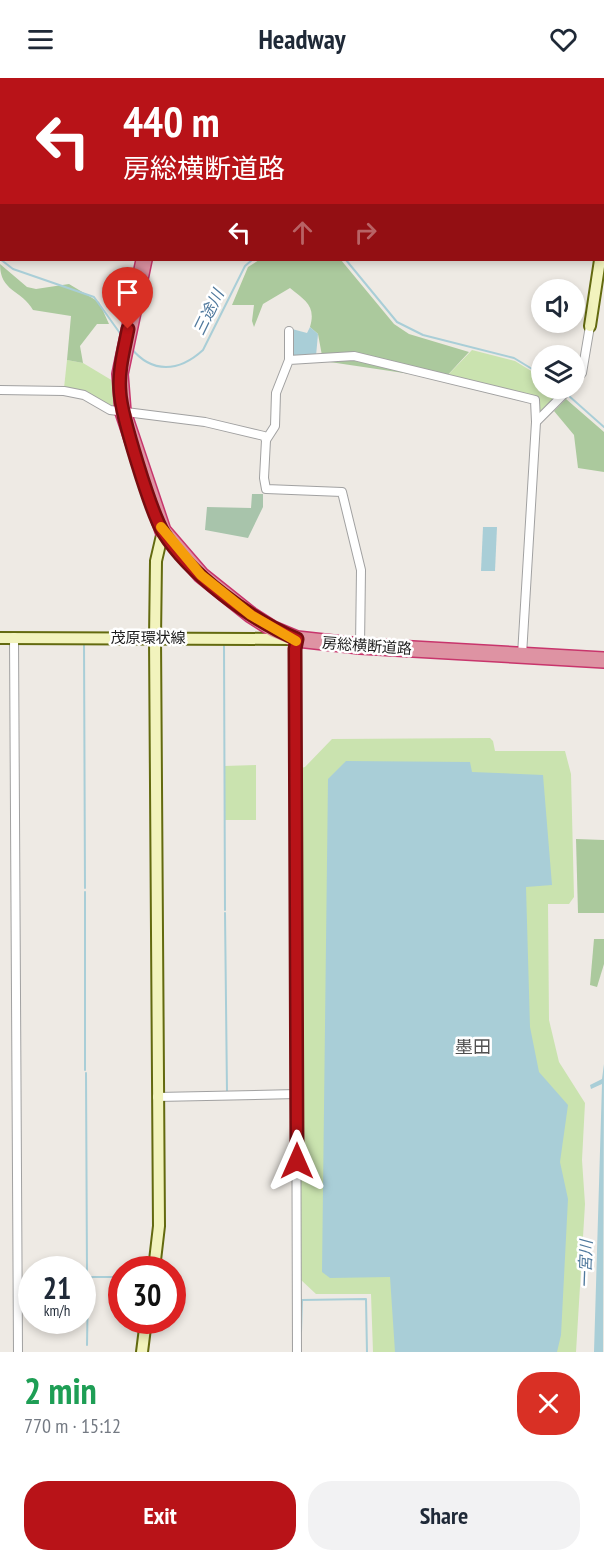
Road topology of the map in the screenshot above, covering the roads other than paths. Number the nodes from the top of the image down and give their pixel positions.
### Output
1 (144, 261) edge
2 (600, 261) edge
3 (590, 326) joint
4 (289, 331) dead end
5 (585, 355) edge
6 (289, 360) junction
7 (0, 390) edge
8 (560, 399) edge
9 (123, 412) junction
10 (536, 422) junction
11 (266, 440) junction
12 (163, 531) junction
13 (0, 638) edge
14 (14, 638) junction
15 (155, 638) junction
16 (297, 639) junction
17 (360, 646) junction
18 (522, 655) junction
19 (604, 660) edge
20 (297, 1094) junction
21 (157, 1096) junction
22 (156, 1256) edge
23 (144, 1334) edge
24 (18, 1352) edge
25 (142, 1352) edge
26 (297, 1352) edge

1 - 9 highway, 房総横断道路
2 - 3 street
3 - 5 street
4 - 6 street
6 - 10 street
6 - 11 street
7 - 9 street
8 - 10 street
9 - 11 street
9 - 12 highway, 房総横断道路
10 - 18 street
11 - 17 street
12 - 15 street
12 - 16 highway, 房総横断道路
13 - 14 street, 茂原環状線
14 - 15 street, 茂原環状線
14 - 24 street
15 - 16 street, 茂原環状線
15 - 21 street
16 - 17 highway, 房総横断道路
16 - 20 street
17 - 18 highway, 房総横断道路
18 - 19 highway, 房総横断道路
20 - 21 street
20 - 26 street
21 - 22 street
23 - 25 street

